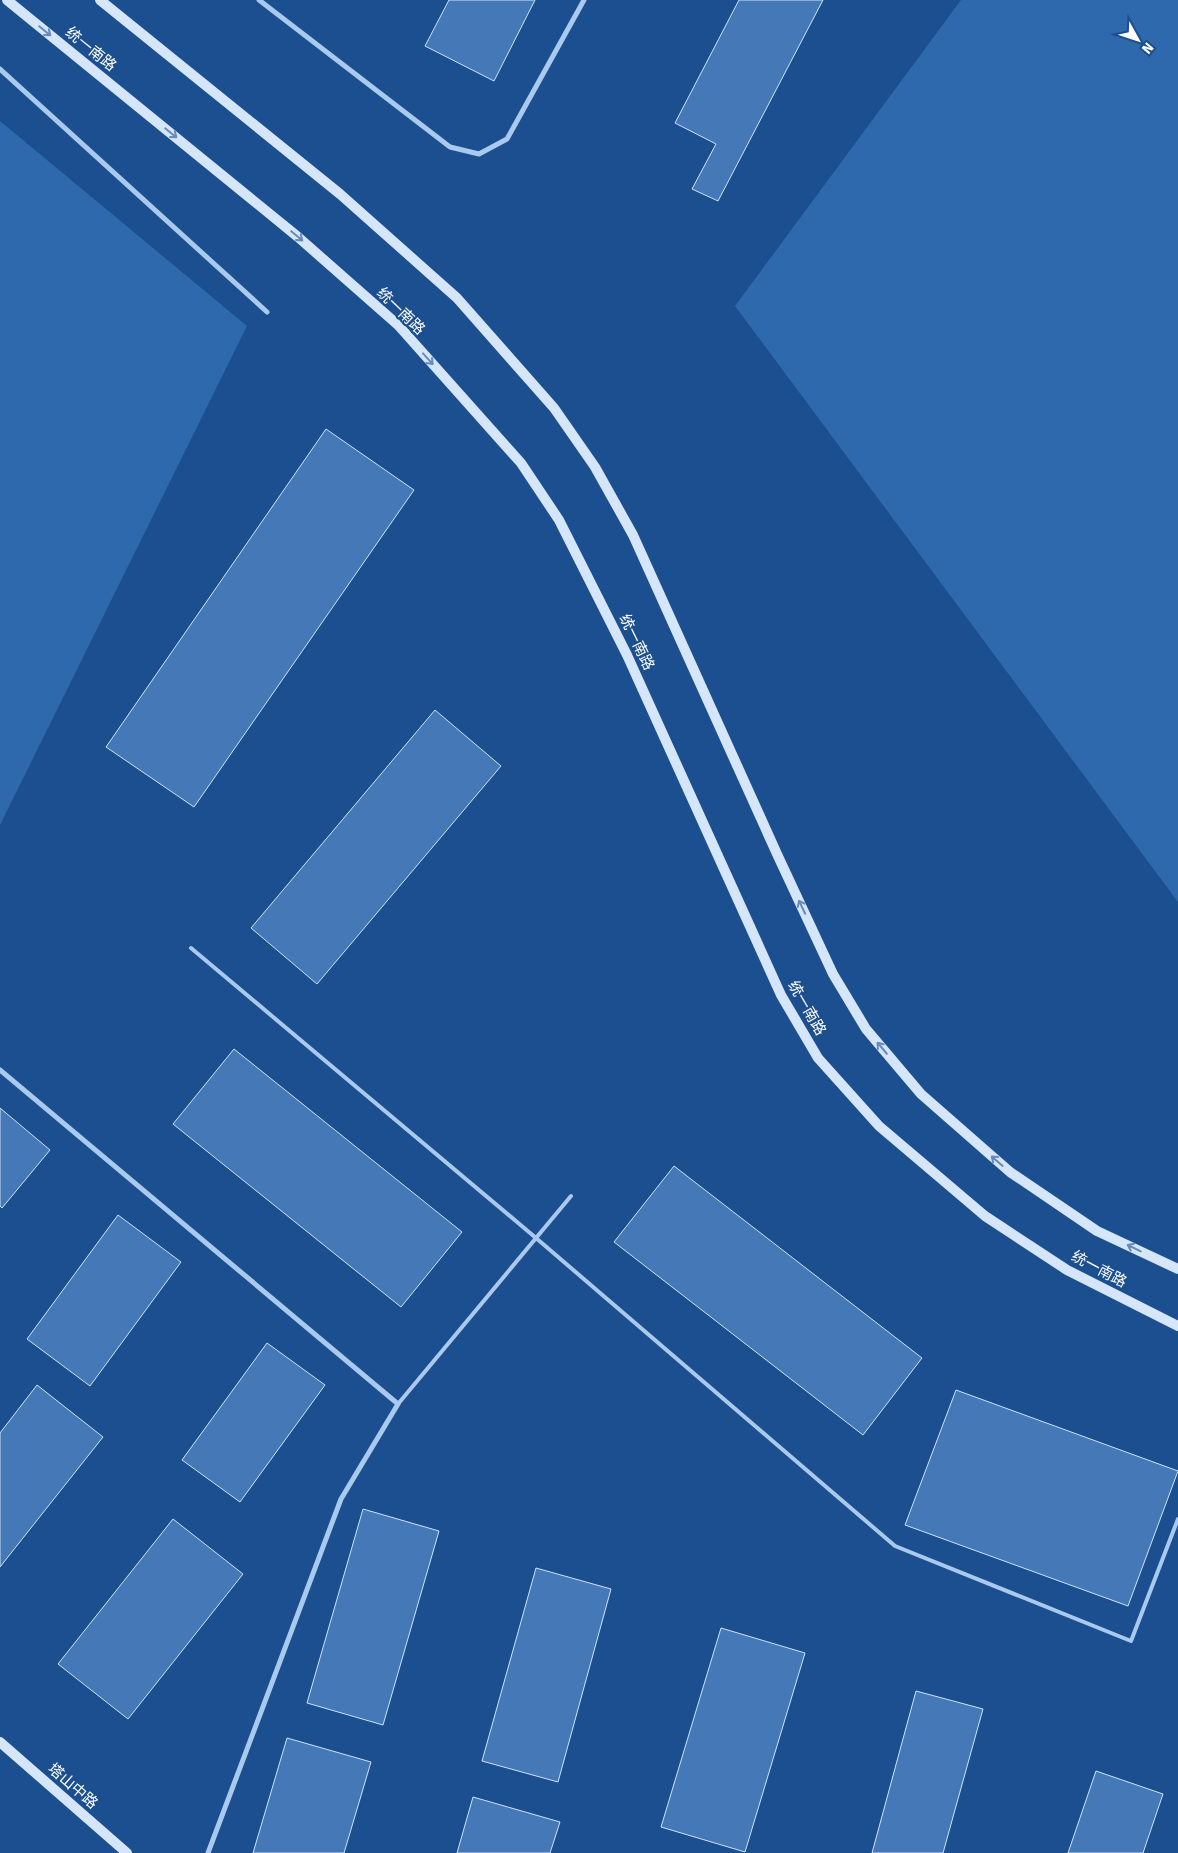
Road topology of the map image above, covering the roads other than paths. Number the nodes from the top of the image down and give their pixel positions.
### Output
1 (7, 0) edge
2 (100, 0) edge
3 (259, 0) edge
4 (584, 0) edge
5 (0, 69) edge
6 (267, 312) dead end
7 (191, 948) dead end
8 (0, 1070) edge
9 (571, 1196) dead end
10 (536, 1238) junction
11 (1178, 1269) edge
12 (1178, 1326) edge
13 (398, 1404) junction
14 (1178, 1519) edge
15 (0, 1742) edge
16 (127, 1853) edge
17 (208, 1853) edge

1 -> 12 main road, 统一南路
11 -> 2 main road
3 - 4 street
5 - 6 street
7 - 10 lane
8 - 13 street
9 - 10 lane
10 - 13 lane
10 - 14 lane
13 - 17 street
15 - 16 main road, 塔山中路

